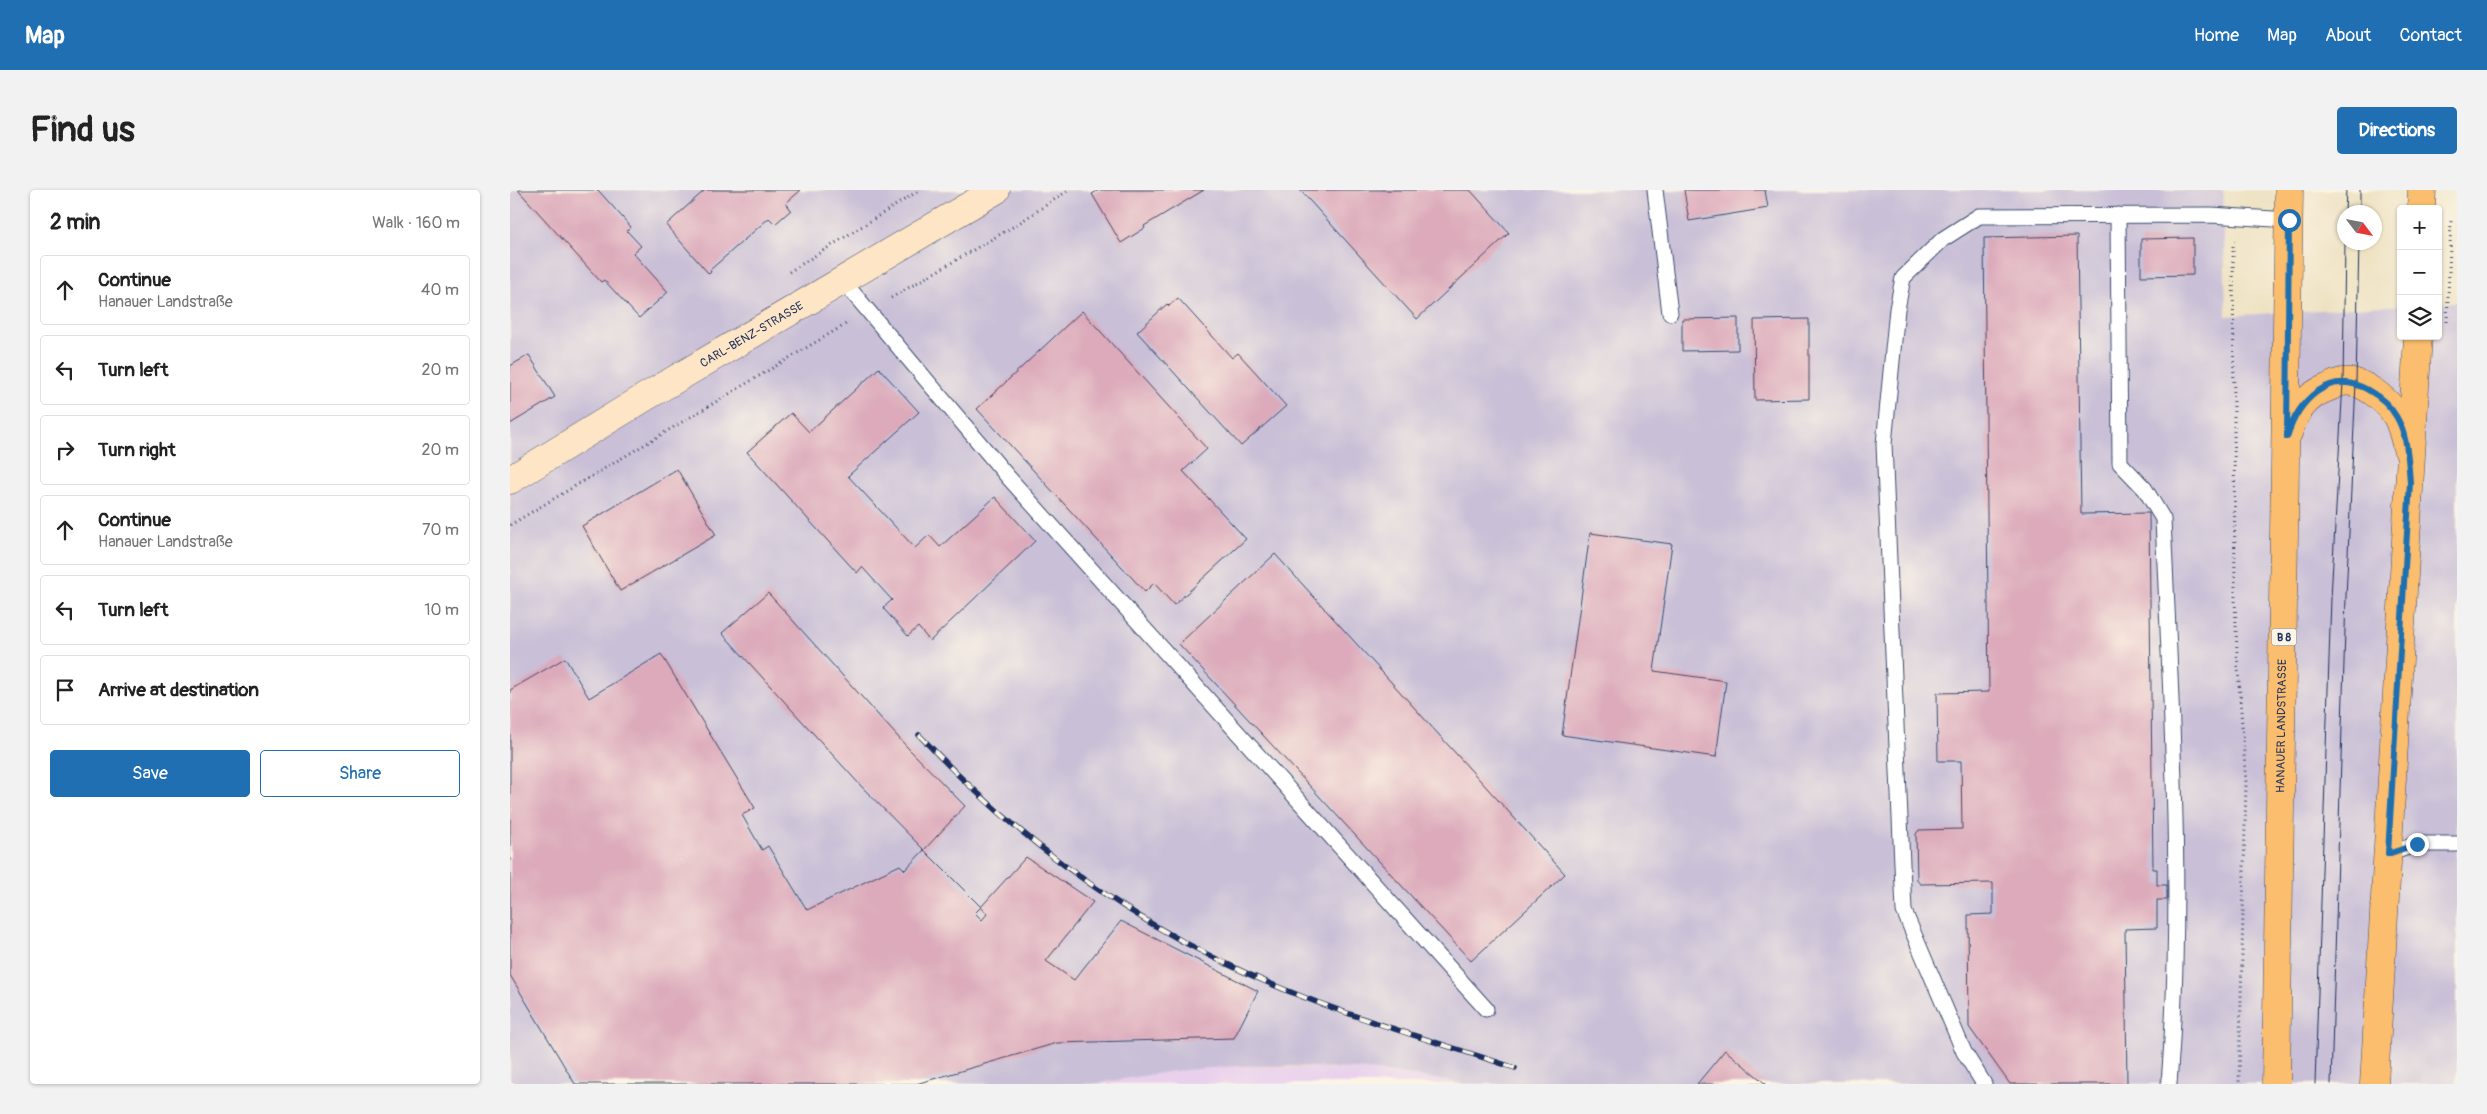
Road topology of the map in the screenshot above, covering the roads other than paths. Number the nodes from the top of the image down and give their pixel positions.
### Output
1 (996, 190) edge
2 (1656, 190) edge
3 (2289, 190) edge
4 (2422, 190) edge
5 (2421, 205) edge
6 (2118, 215) junction
7 (2289, 220) junction
8 (843, 280) junction
9 (1670, 313) dead end
10 (2418, 340) edge
11 (2287, 437) junction
12 (510, 480) edge
13 (2410, 482) junction
14 (2457, 844) edge
15 (2388, 854) junction
16 (1486, 1009) dead end
17 (1984, 1084) edge
18 (2169, 1084) edge
19 (2276, 1084) edge
20 (2374, 1084) edge

1 - 8 main road, CARL-BENZ-STRASSE
2 - 9 lane
3 - 7 main road, HANAUER LANDSTRASSE / B 8
4 - 5 main road
6 - 7 lane
6 - 17 lane
6 - 18 lane
7 - 11 main road, HANAUER LANDSTRASSE / B 8
8 - 12 main road, CARL-BENZ-STRASSE
8 - 16 lane
10 - 13 main road
11 - 13 main road
11 - 19 main road, HANAUER LANDSTRASSE / B 8
13 - 15 main road
14 - 15 lane
15 - 20 main road

